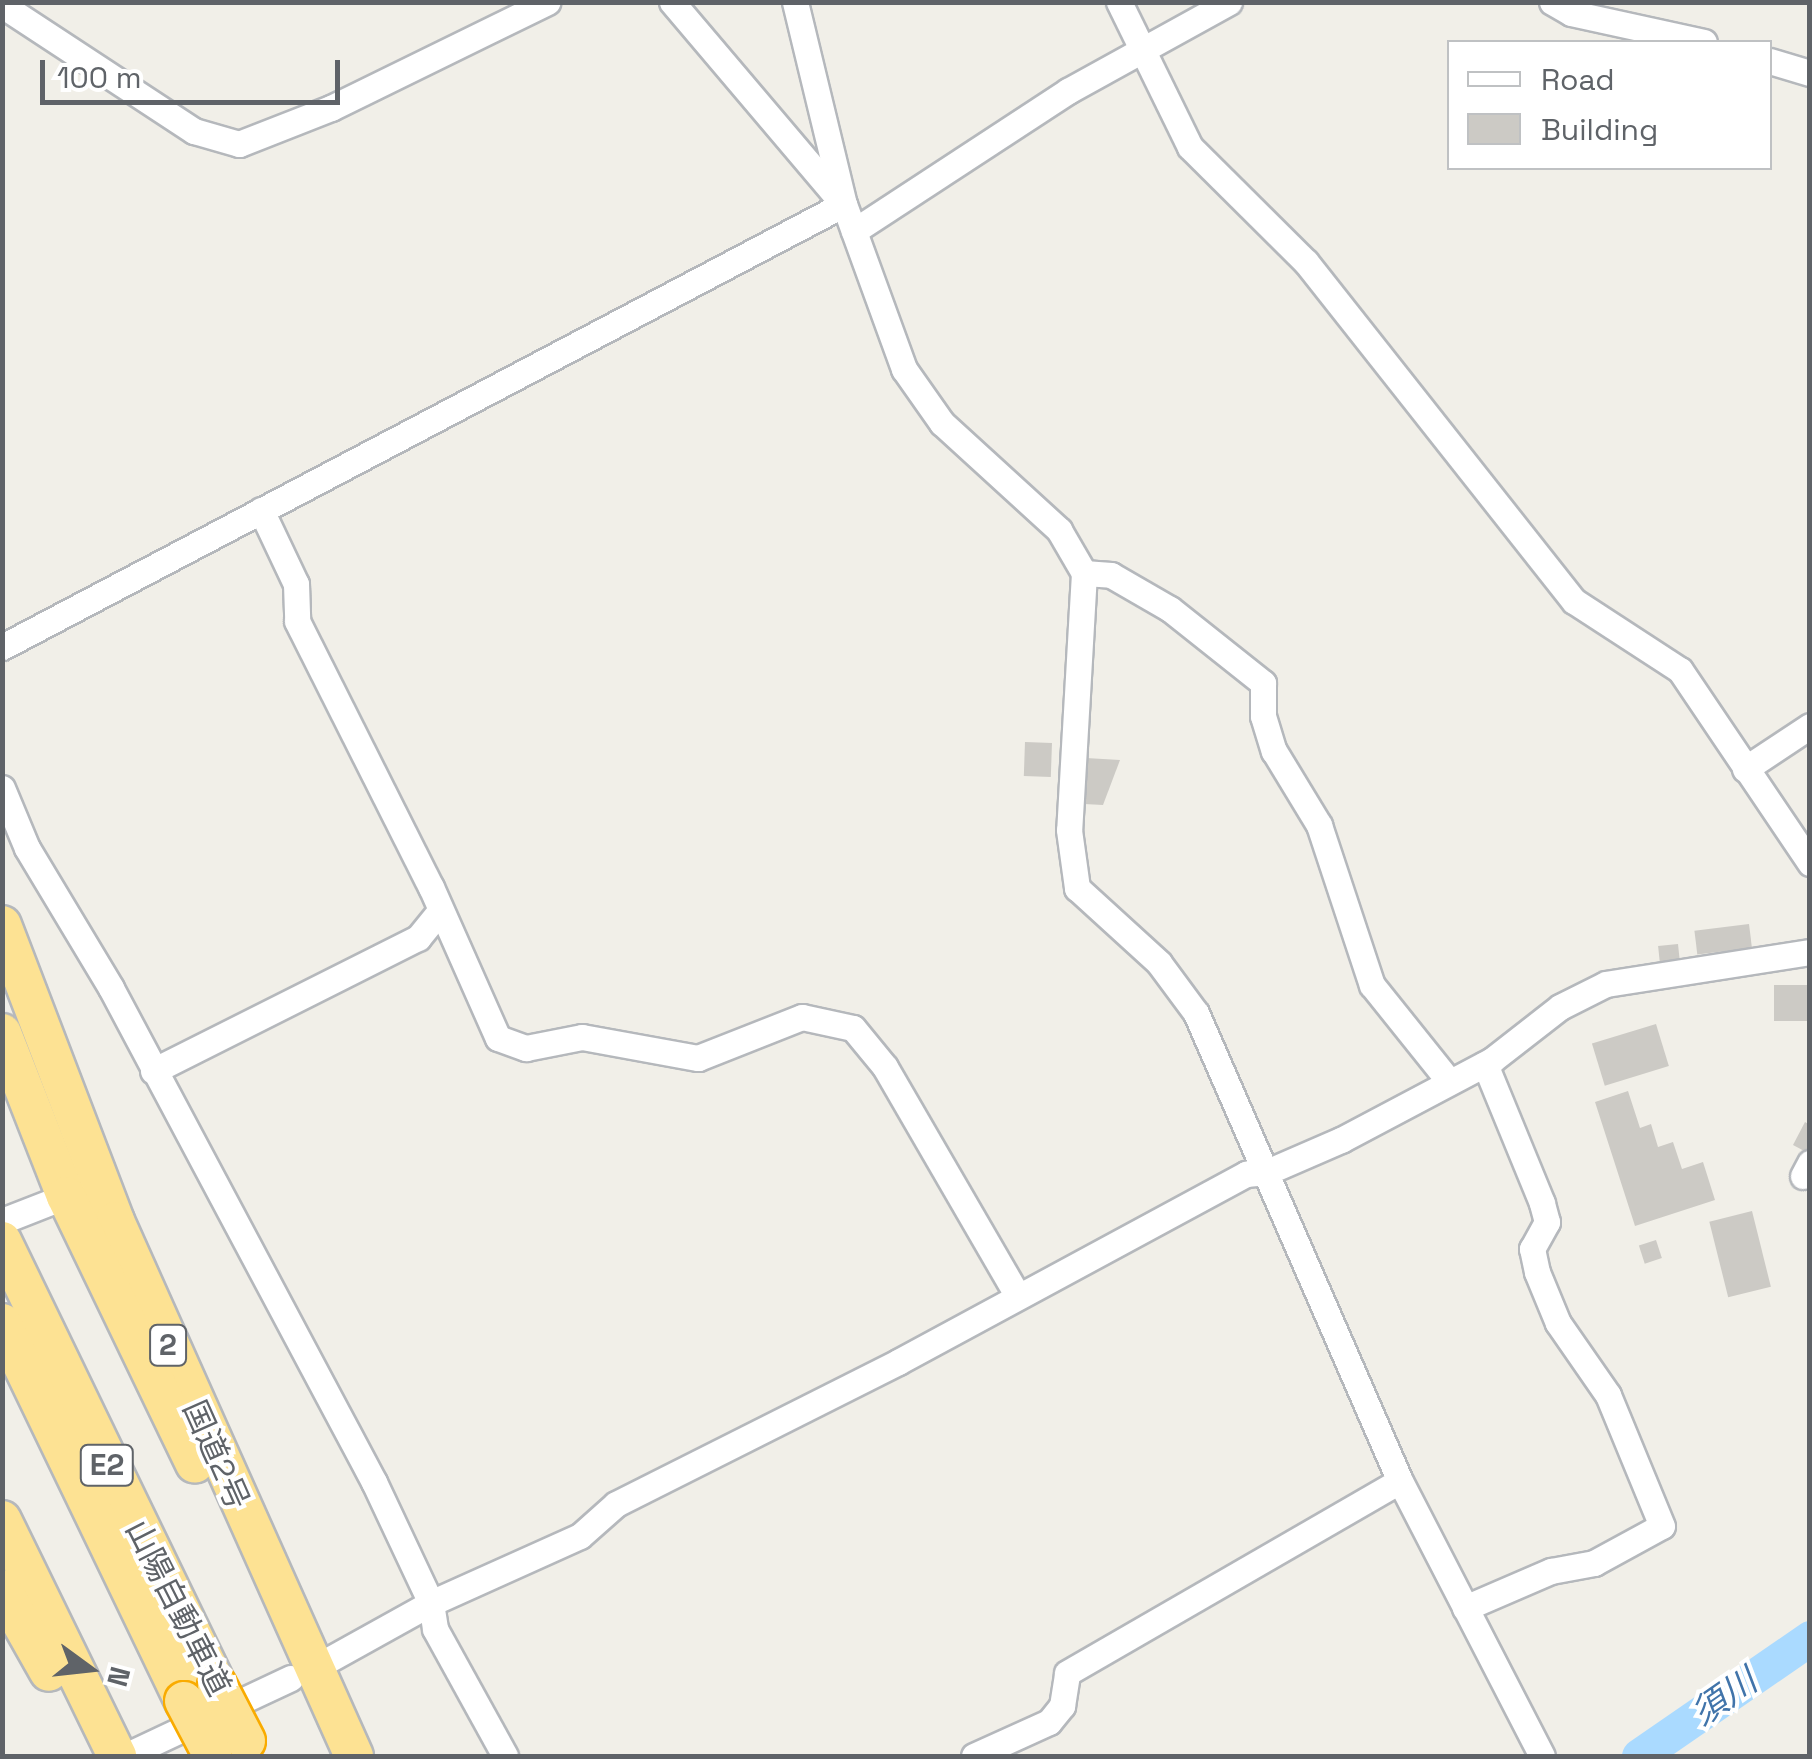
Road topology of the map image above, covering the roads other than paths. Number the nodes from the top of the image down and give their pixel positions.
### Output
1 (547, 2) edge
2 (672, 2) edge
3 (795, 2) edge
4 (1119, 2) edge
5 (1229, 2) edge
6 (1552, 2) edge
7 (2, 5) edge
8 (1694, 40) edge
9 (1140, 49) junction
10 (1772, 62) edge
11 (1810, 73) edge
12 (844, 204) junction
13 (854, 230) junction
14 (261, 510) junction
15 (1084, 573) junction
16 (2, 648) edge
17 (1810, 726) edge
18 (1744, 769) junction
19 (2, 788) edge
20 (1810, 863) edge
21 (440, 911) junction
22 (2, 925) edge
23 (1810, 952) edge
24 (2, 1033) edge
25 (1484, 1064) junction
26 (152, 1071) junction
27 (1449, 1081) junction
28 (1267, 1172) junction
29 (66, 1196) junction
30 (2, 1221) edge
31 (3, 1242) edge
32 (1016, 1293) junction
33 (2, 1323) edge
34 (1400, 1481) junction
35 (2, 1520) edge
36 (2, 1589) edge
37 (431, 1603) junction
38 (1465, 1608) junction
39 (330, 1659) dead end
40 (291, 1678) dead end
41 (200, 1693) junction
42 (238, 1751) edge
43 (97, 1756) edge
44 (117, 1756) edge
45 (125, 1756) edge
46 (340, 1756) edge
47 (354, 1756) edge
48 (505, 1756) edge
49 (974, 1756) edge
50 (1542, 1756) edge

1 - 7 street
2 - 12 street
3 - 12 street
4 - 9 street
5 - 9 street
6 - 8 street
9 - 13 street
9 - 18 street
10 - 11 street
12 - 13 street
12 - 14 street
13 - 15 street
14 - 16 street
14 - 21 street
15 - 27 street
15 - 28 street
17 - 18 street
18 - 20 street
19 - 26 street
21 - 26 street
21 - 32 street
22 - 47 highway, 国道2号 / 2
23 - 25 street
24 - 29 highway
25 - 27 street
25 - 38 street
26 - 37 street
27 - 28 street
28 - 32 street
28 - 34 street
29 - 30 street
29 - 46 highway
31 - 41 highway, 山陽自動車道 / E2
32 - 37 street
33 - 41 highway, 山陽自動車道 / E2
34 - 38 street
34 - 49 street
35 - 44 highway
36 - 43 highway
37 - 39 street
37 - 48 street
38 - 50 street
40 - 45 street
41 - 42 highway, 山陽自動車道 / E2, bridge

